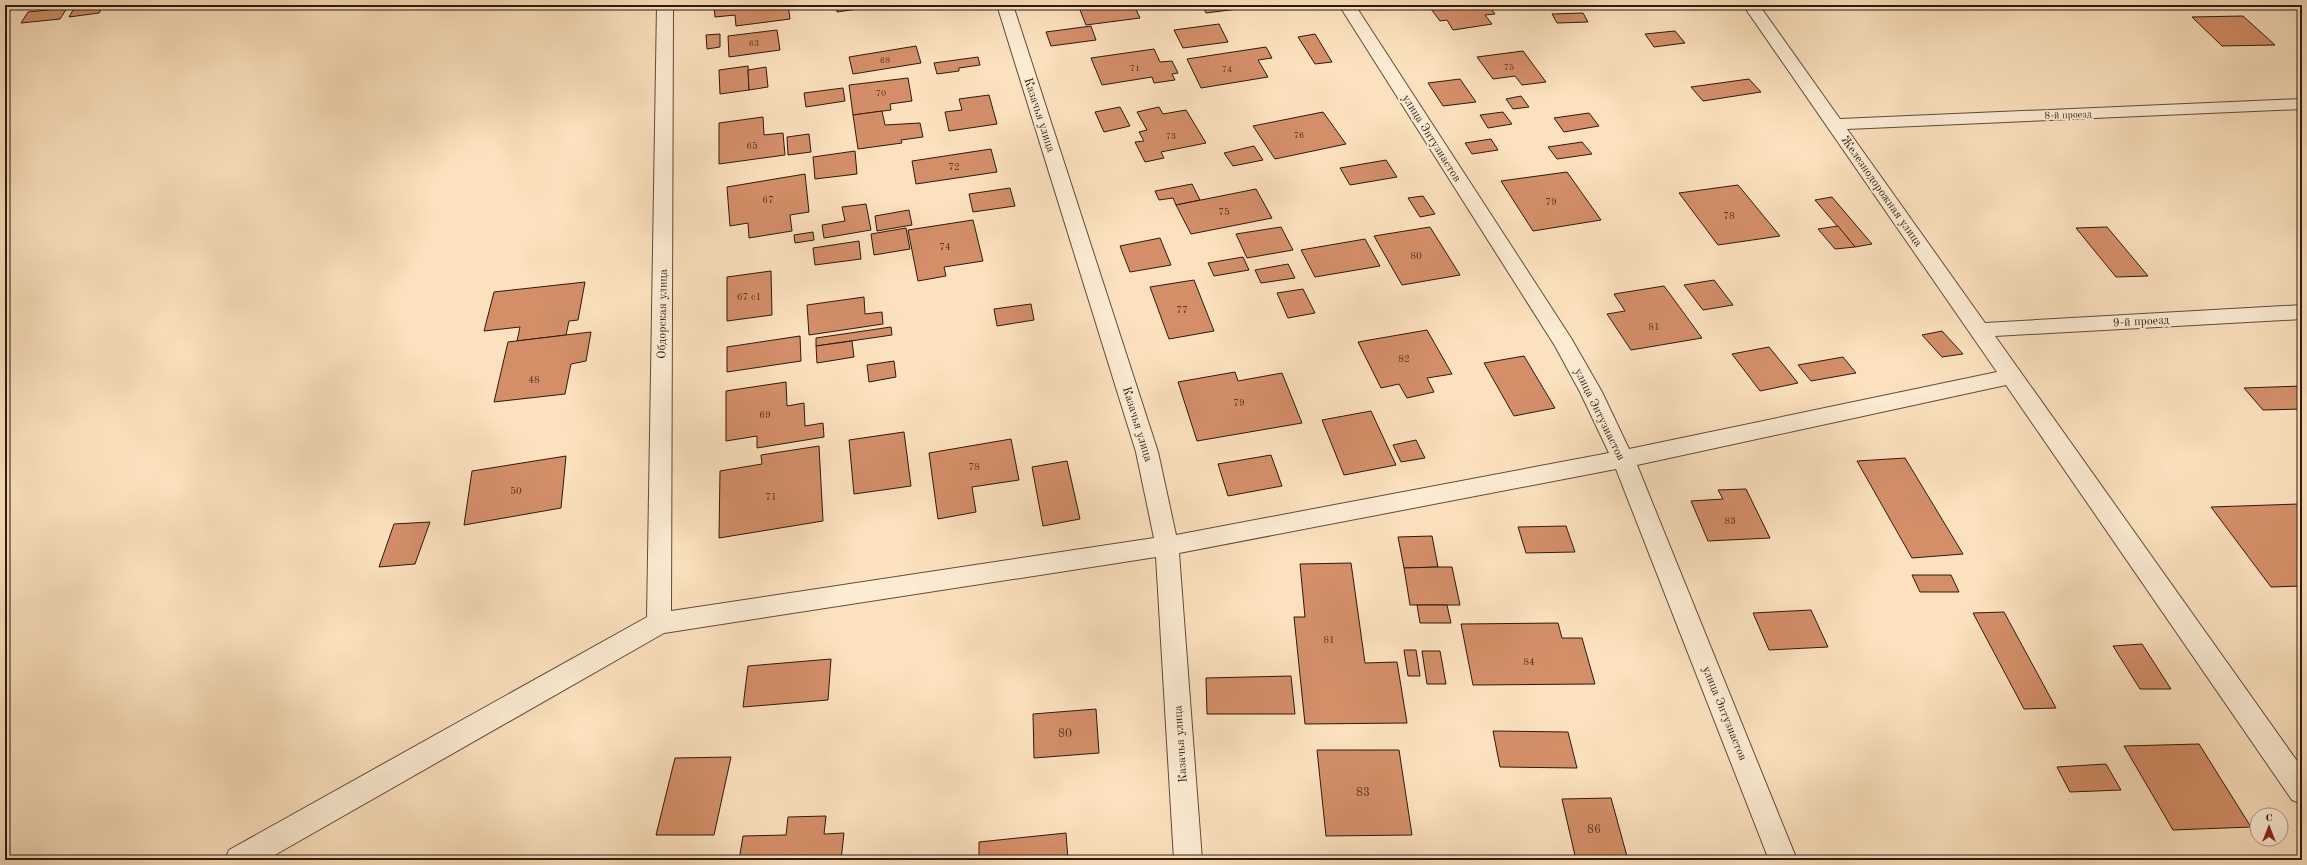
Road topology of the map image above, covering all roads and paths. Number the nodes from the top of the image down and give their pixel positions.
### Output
1 (665, 5) edge
2 (1005, 5) edge
3 (1347, 5) edge
4 (1751, 5) edge
5 (2302, 104) edge
6 (1834, 124) junction
7 (2302, 312) edge
8 (1980, 330) junction
9 (2013, 376) junction
10 (1623, 459) junction
11 (1167, 546) junction
12 (659, 623) junction
13 (2302, 791) edge
14 (239, 860) edge
15 (1188, 860) edge
16 (1783, 860) edge

1 - 12 street, Обдорская улица
2 - 11 street, Казачья улица
3 - 10 street, улица Энтузиастов
4 - 6 street, Железнодорожная улица
5 - 6 street, 8-й проезд
6 - 8 street, Железнодорожная улица
7 - 8 street, 9-й проезд
8 - 9 street, Железнодорожная улица
9 - 10 street
9 - 13 street, Железнодорожная улица
10 - 11 street
10 - 16 street, улица Энтузиастов
11 - 12 street
11 - 15 street, Казачья улица
12 - 14 street

